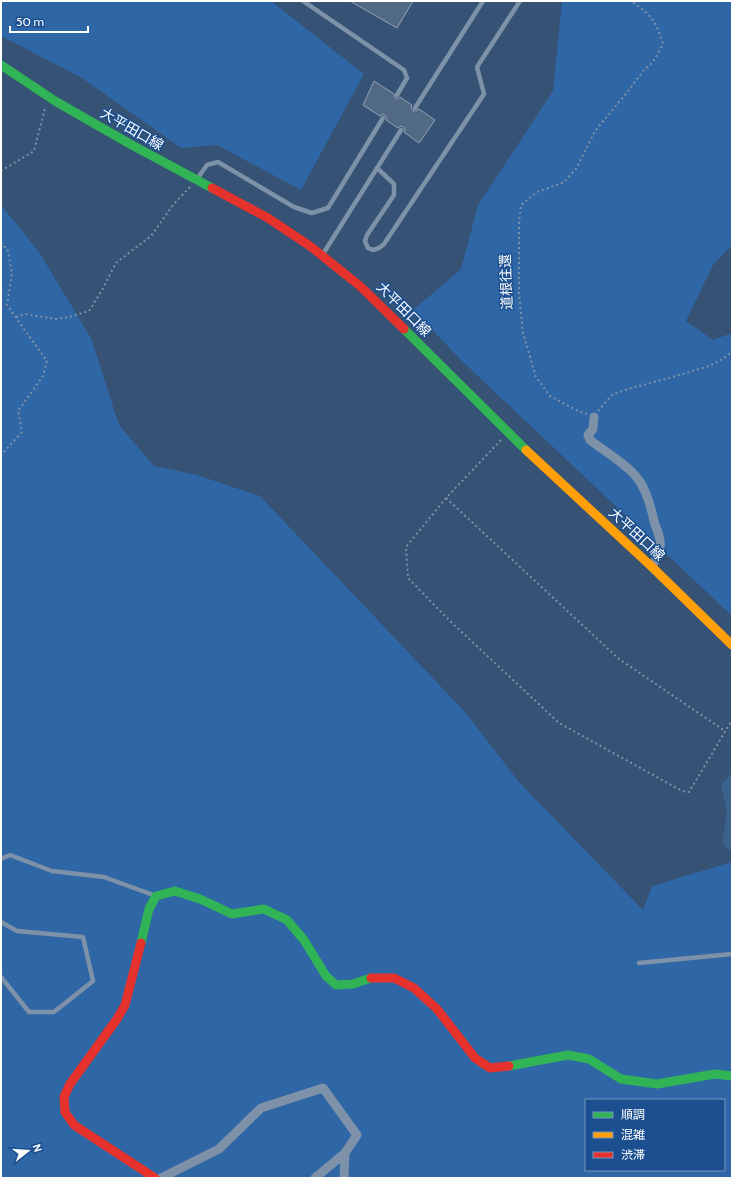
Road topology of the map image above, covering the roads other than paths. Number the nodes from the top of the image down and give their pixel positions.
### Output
1 (303, 1) edge
2 (483, 1) edge
3 (520, 1) edge
4 (1, 65) edge
5 (396, 95) dead end
6 (416, 108) dead end
7 (383, 118) dead end
8 (401, 130) dead end
9 (377, 168) junction
10 (196, 180) junction
11 (322, 256) junction
12 (594, 417) road end
13 (652, 567) junction
14 (732, 645) edge
15 (1, 859) edge
16 (156, 896) junction
17 (1, 922) edge
18 (732, 954) edge
19 (639, 963) dead end
20 (1, 977) edge
21 (732, 1076) edge
22 (345, 1153) junction
23 (155, 1178) edge
24 (161, 1178) edge
25 (315, 1178) edge
26 (344, 1178) edge

1 - 5 lane
2 - 6 lane
3 - 9 lane
4 - 10 street, 大平田口線
7 - 10 lane
8 - 9 lane
9 - 11 lane
10 - 11 street, 大平田口線
11 - 13 street, 大平田口線
12 - 13 street
13 - 14 street, 大平田口線
15 - 16 lane
16 - 21 street
16 - 23 street
17 - 20 lane
18 - 19 lane
22 - 24 street
22 - 25 street
22 - 26 street

